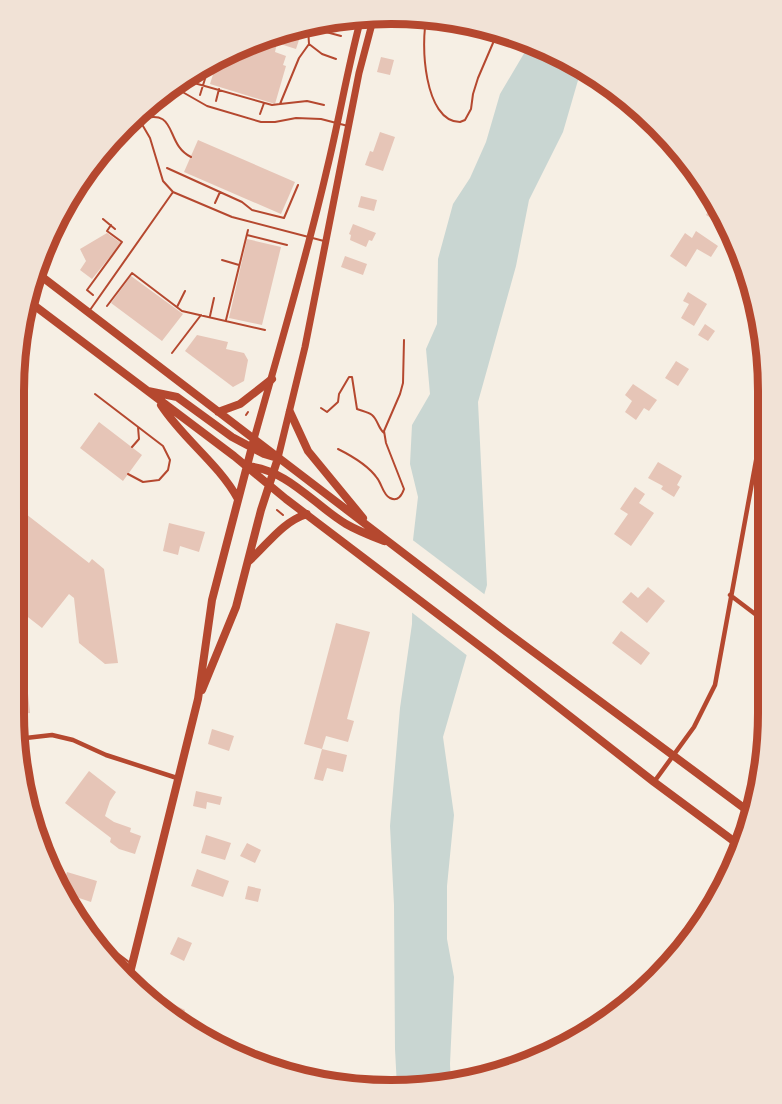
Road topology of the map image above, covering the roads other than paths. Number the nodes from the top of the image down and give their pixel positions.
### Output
1 (372, 25) edge
2 (359, 26) edge
3 (180, 91) edge
4 (146, 118) edge
5 (141, 123) edge
6 (337, 123) junction
7 (349, 126) junction
8 (191, 157) dead end
9 (173, 192) junction
10 (310, 237) junction
11 (325, 241) junction
12 (42, 277) edge
13 (34, 306) edge
14 (88, 312) junction
15 (272, 379) junction
16 (148, 391) junction
17 (95, 394) dead end
18 (157, 398) junction
19 (218, 412) junction
20 (290, 412) junction
21 (138, 426) junction
22 (254, 439) junction
23 (132, 447) dead end
24 (251, 448) junction
25 (758, 448) edge
26 (278, 458) junction
27 (247, 466) junction
28 (273, 473) junction
29 (128, 474) dead end
30 (269, 485) junction
31 (238, 499) junction
32 (307, 514) junction
33 (369, 526) junction
34 (394, 545) junction
35 (248, 562) junction
36 (730, 595) junction
37 (758, 616) edge
38 (198, 699) junction
39 (25, 738) edge
40 (674, 755) junction
41 (177, 778) junction
42 (654, 782) junction
43 (745, 809) edge
44 (735, 842) edge
45 (108, 946) edge
46 (132, 964) junction
47 (130, 972) edge

1 - 7 main road
2 - 6 main road
3 - 6 lane
4 - 8 lane
5 - 9 lane
6 - 7 lane
6 - 10 main road
7 - 11 main road
9 - 10 lane
9 - 14 lane
10 - 11 lane
10 - 15 main road
11 - 20 main road
12 - 14 main road
13 - 16 main road
14 - 19 main road
15 - 19 main road
15 - 22 main road
16 - 18 main road
16 - 24 main road
17 - 21 lane
18 - 27 main road
18 - 31 main road
19 - 22 main road
20 - 26 main road
20 - 33 main road
21 - 23 lane
21 - 29 lane
22 - 24 main road
22 - 26 main road
24 - 26 main road
24 - 27 main road
25 - 36 street
26 - 28 main road
26 - 33 main road
27 - 28 main road
27 - 30 main road
27 - 31 main road
28 - 30 main road
28 - 34 main road
30 - 32 main road
30 - 35 main road
31 - 38 main road
32 - 35 main road
32 - 42 main road
33 - 34 main road
34 - 40 main road
35 - 38 main road
36 - 37 street
36 - 40 street
38 - 41 main road
39 - 41 street
40 - 42 street
40 - 43 main road
41 - 46 main road
42 - 44 main road
45 - 46 lane
46 - 47 main road

